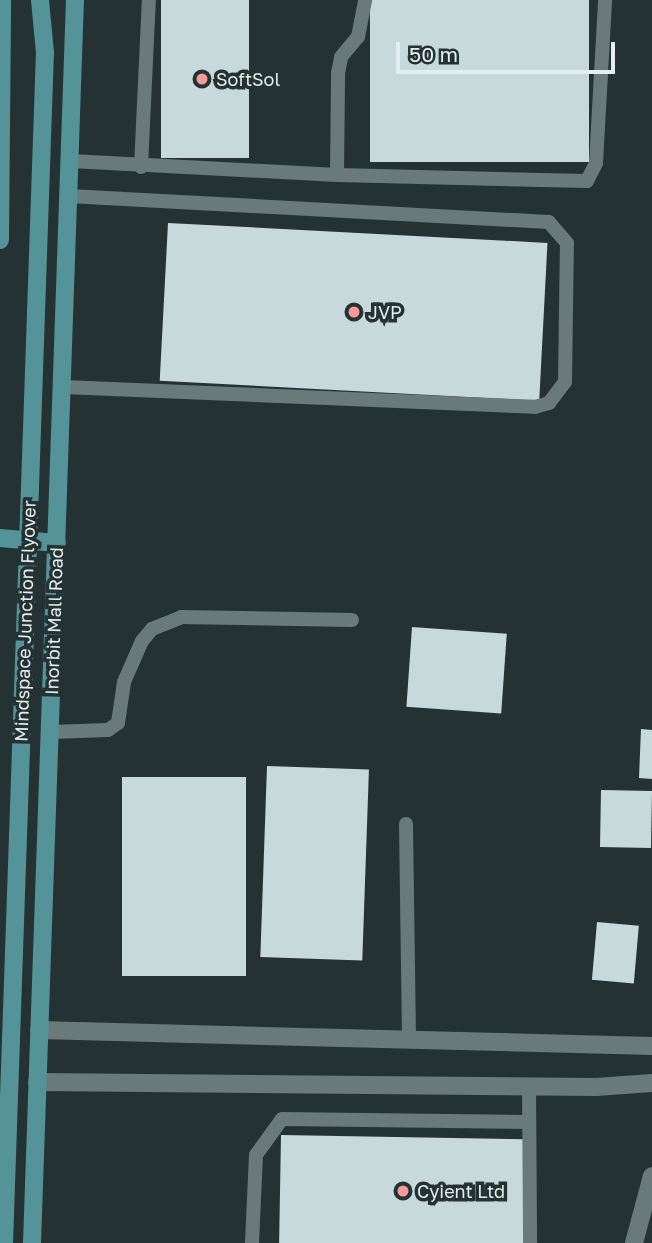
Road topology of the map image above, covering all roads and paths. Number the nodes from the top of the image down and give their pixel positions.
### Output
1 (2, 0) edge
2 (40, 0) edge
3 (75, 0) edge
4 (149, 0) edge
5 (365, 0) edge
6 (605, 0) edge
7 (71, 161) junction
8 (141, 167) junction
9 (337, 176) junction
10 (69, 195) junction
11 (0, 240) edge
12 (62, 387) junction
13 (0, 538) edge
14 (57, 543) junction
15 (352, 620) dead end
16 (50, 732) junction
17 (406, 824) dead end
18 (38, 1030) junction
19 (409, 1040) junction
20 (652, 1046) edge
21 (37, 1082) junction
22 (652, 1083) edge
23 (529, 1087) junction
24 (529, 1122) junction
25 (652, 1175) edge
26 (4, 1243) edge
27 (32, 1243) edge
28 (252, 1243) edge
29 (530, 1243) edge
30 (634, 1243) edge

1 - 11 main road
2 - 26 main road, Mindspace Junction Flyover
3 - 7 main road, Inorbit Mall Road
4 - 8 lane
5 - 9 lane
6 - 9 lane
7 - 8 lane
7 - 10 main road, Inorbit Mall Road
8 - 9 lane
10 - 12 main road, Inorbit Mall Road
10 - 12 lane
12 - 14 main road, Inorbit Mall Road
13 - 14 main road
14 - 16 main road, Inorbit Mall Road
15 - 16 lane
16 - 18 main road, Inorbit Mall Road
17 - 19 lane
18 - 19 street
18 - 21 main road, Inorbit Mall Road
19 - 20 street
21 - 23 street
21 - 27 main road, Inorbit Mall Road
22 - 23 street
23 - 24 lane
24 - 28 lane
24 - 29 lane
25 - 30 street

